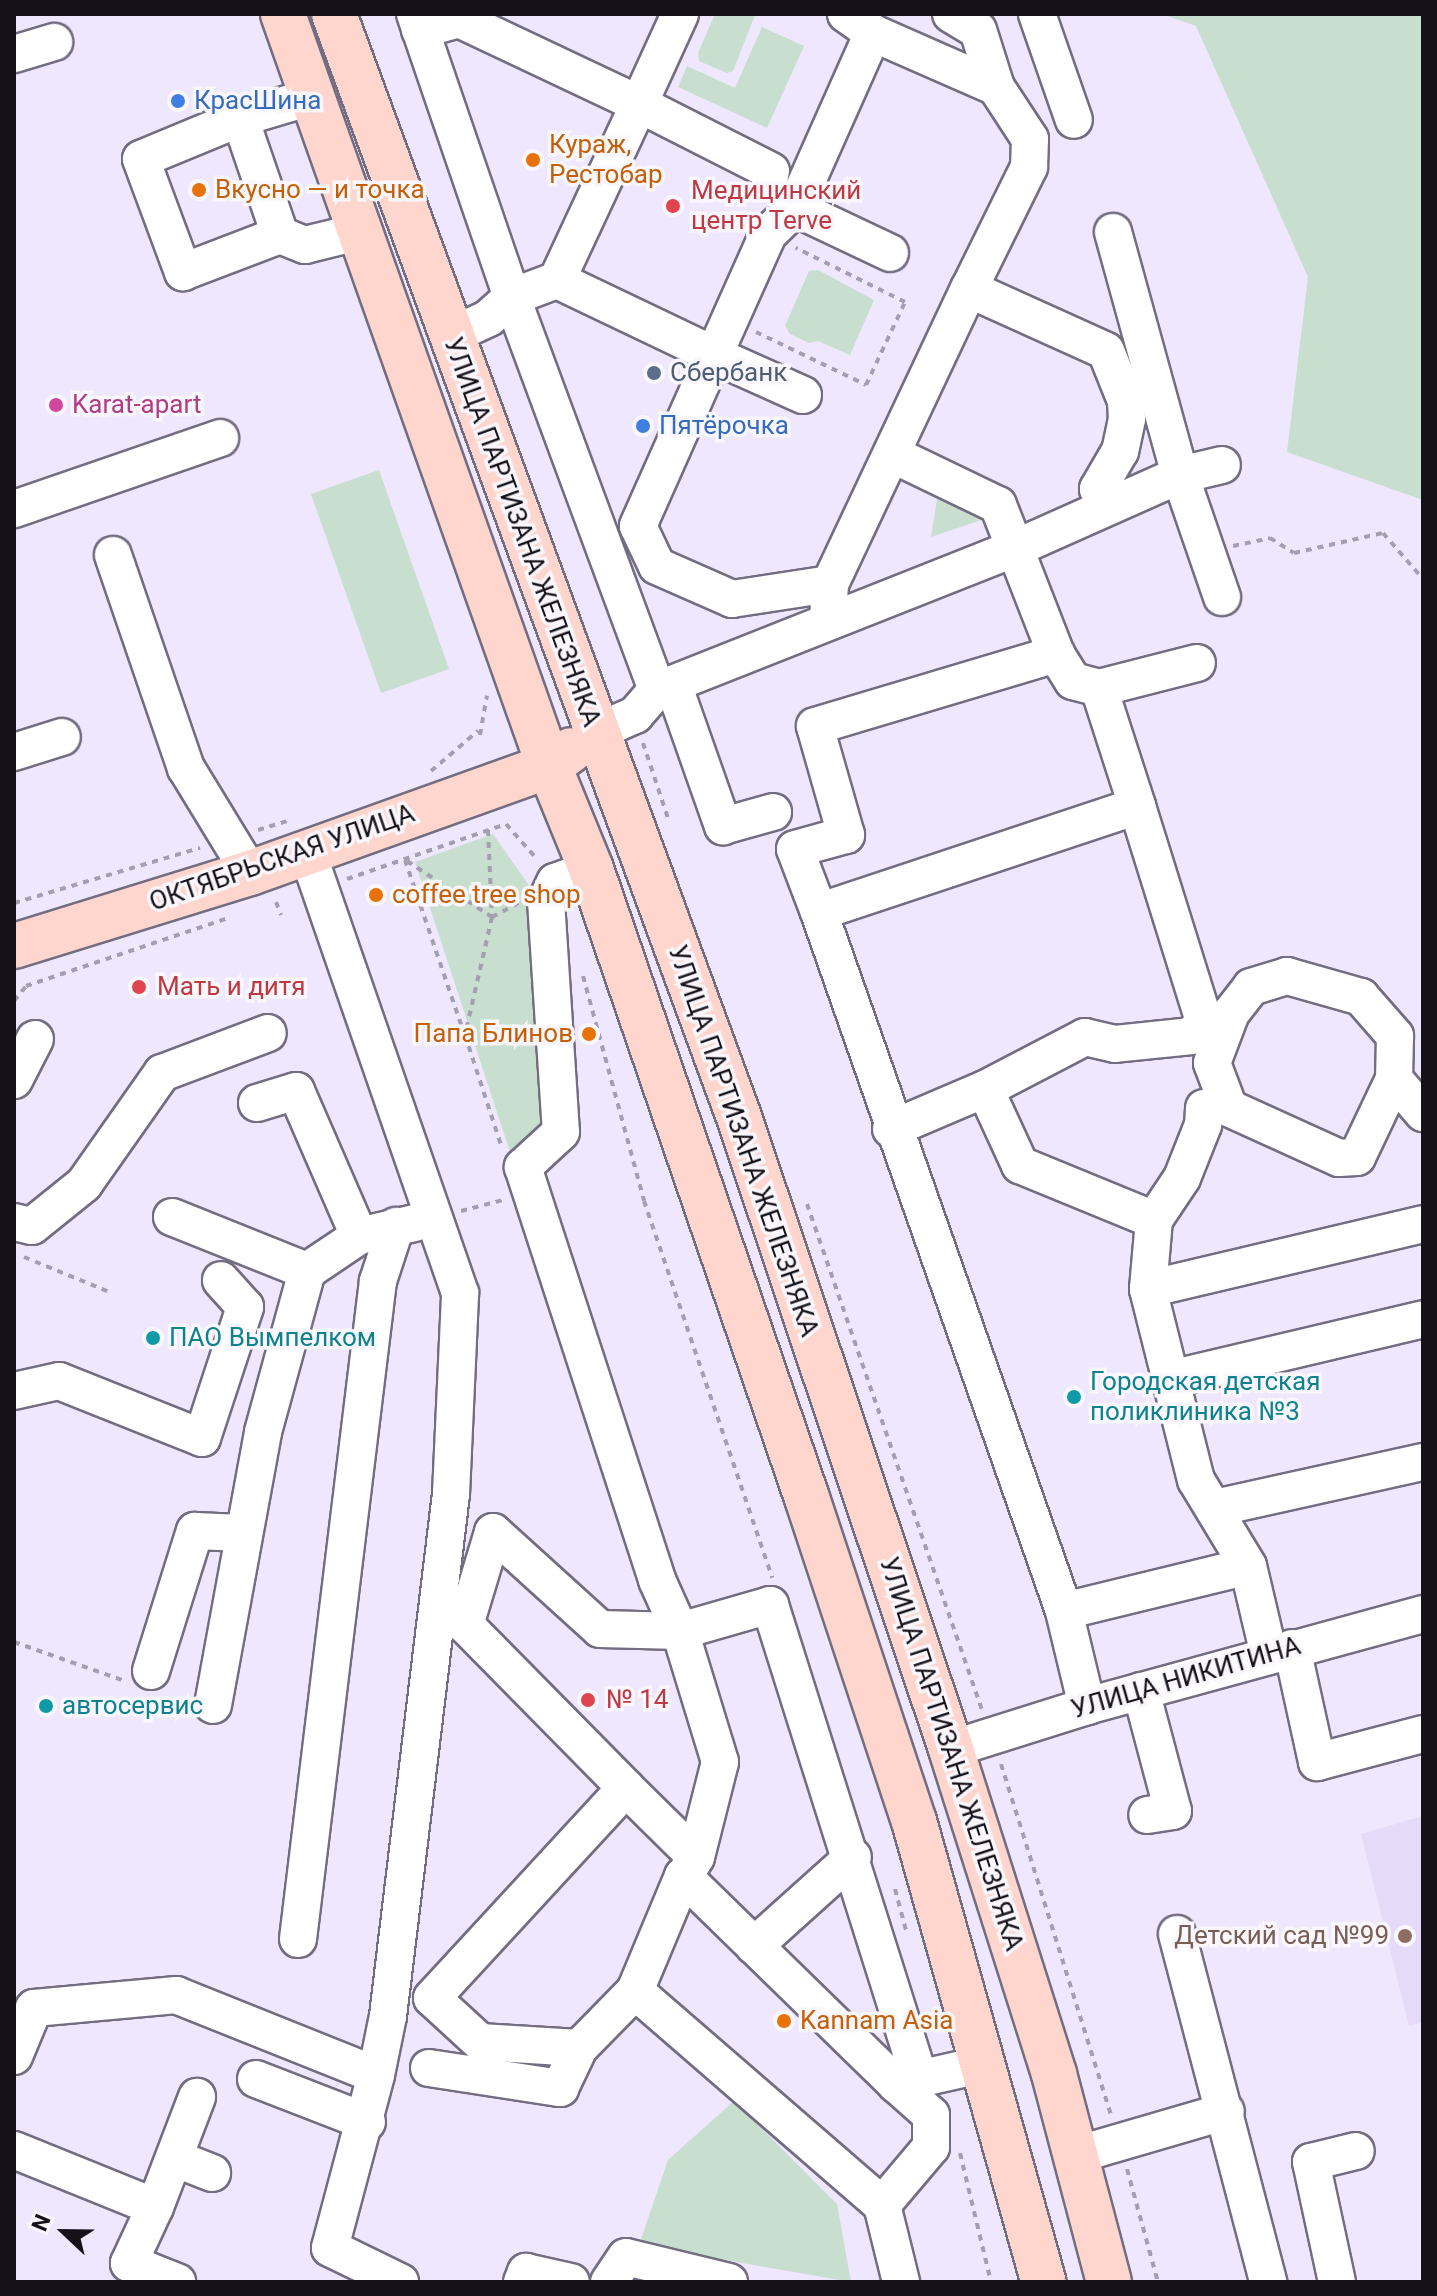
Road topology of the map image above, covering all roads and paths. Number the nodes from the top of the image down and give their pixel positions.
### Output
1 (283, 14) edge
2 (334, 14) edge
3 (680, 14) edge
4 (951, 14) edge
5 (1037, 14) edge
6 (460, 17) edge
7 (418, 22) edge
8 (851, 24) edge
9 (54, 42) dead end
10 (14, 54) edge
11 (996, 87) junction
12 (314, 96) junction
13 (639, 104) junction
14 (240, 118) junction
15 (1074, 120) dead end
16 (771, 171) dead end
17 (795, 208) junction
18 (358, 232) junction
19 (1113, 232) dead end
20 (768, 234) junction
21 (280, 235) junction
22 (890, 253) dead end
23 (557, 280) junction
24 (969, 289) junction
25 (512, 297) junction
26 (728, 319) junction
27 (450, 336) junction
28 (714, 355) junction
29 (803, 395) dead end
30 (220, 438) dead end
31 (894, 455) junction
32 (1222, 465) dead end
33 (1180, 475) junction
34 (1106, 506) junction
35 (14, 509) edge
36 (1233, 546) dead end
37 (1018, 547) junction
38 (113, 555) dead end
39 (1423, 579) edge
40 (830, 584) junction
41 (1222, 597) dead end
42 (828, 621) junction
43 (1056, 654) junction
44 (1197, 663) dead end
45 (665, 687) junction
46 (1099, 688) junction
47 (596, 732) junction
48 (62, 737) dead end
49 (14, 752) edge
50 (549, 766) junction
51 (1137, 806) junction
52 (773, 812) dead end
53 (488, 830) dead end
54 (307, 851) junction
55 (591, 869) junction
56 (263, 888) junction
57 (524, 900) dead end
58 (819, 912) junction
59 (281, 915) dead end
60 (492, 917) junction
61 (14, 946) edge
62 (268, 1033) dead end
63 (465, 1035) junction
64 (35, 1039) dead end
65 (1394, 1079) junction
66 (14, 1080) edge
67 (985, 1089) junction
68 (257, 1103) dead end
69 (1204, 1108) dead end
70 (1423, 1113) edge
71 (891, 1129) junction
72 (503, 1152) dead end
73 (517, 1195) dead end
74 (172, 1217) dead end
75 (436, 1219) junction
76 (1154, 1220) junction
77 (14, 1222) edge
78 (1423, 1224) edge
79 (396, 1226) junction
80 (359, 1236) junction
81 (14, 1252) edge
82 (307, 1271) junction
83 (221, 1280) dead end
84 (1148, 1289) junction
85 (107, 1291) dead end
86 (1423, 1319) edge
87 (1170, 1379) junction
88 (14, 1391) edge
89 (1423, 1462) edge
90 (451, 1494) junction
91 (1215, 1508) junction
92 (493, 1532) junction
93 (243, 1533) junction
94 (1248, 1566) junction
95 (1064, 1611) junction
96 (1423, 1614) edge
97 (680, 1631) junction
98 (14, 1642) edge
99 (1280, 1651) junction
100 (141, 1677) joint
101 (1141, 1691) junction
102 (213, 1705) dead end
103 (1087, 1706) junction
104 (1423, 1734) edge
105 (951, 1749) junction
106 (999, 1758) dead end
107 (626, 1788) junction
108 (1147, 1815) dead end
109 (853, 1857) junction
110 (690, 1867) junction
111 (1177, 1934) dead end
112 (298, 1939) dead end
113 (754, 1946) junction
114 (635, 1991) junction
115 (579, 2048) junction
116 (14, 2056) edge
117 (429, 2068) dead end
118 (1054, 2074) junction
119 (376, 2075) junction
120 (256, 2079) dead end
121 (908, 2081) junction
122 (989, 2081) junction
123 (197, 2097) dead end
124 (1226, 2111) junction
125 (367, 2122) junction
126 (1119, 2143) junction
127 (14, 2150) edge
128 (1356, 2151) dead end
129 (1076, 2155) junction
130 (174, 2158) junction
131 (212, 2173) dead end
132 (882, 2205) junction
133 (155, 2207) junction
134 (1097, 2233) junction
135 (1040, 2271) edge
136 (125, 2273) edge
137 (177, 2282) edge
138 (400, 2282) edge
139 (522, 2282) edge
140 (571, 2282) edge
141 (609, 2282) edge
142 (729, 2282) edge
143 (901, 2282) edge
144 (1109, 2282) edge
145 (1158, 2282) edge
146 (1268, 2282) edge
147 (1337, 2282) edge

1 - 12 main road, УЛИЦА ПАРТИЗАНА ЖЕЛЕЗНЯКА
2 - 27 main road, УЛИЦА ПАРТИЗАНА ЖЕЛЕЗНЯКА
3 - 13 street
4 - 11 street
5 - 15 street
6 - 7 street
6 - 13 street
7 - 25 street
8 - 11 street
8 - 17 street
9 - 10 street
11 - 24 street
12 - 14 street
12 - 18 main road, УЛИЦА ПАРТИЗАНА ЖЕЛЕЗНЯКА
13 - 16 street
13 - 23 street
14 - 21 street
14 - 21 street
17 - 20 street
17 - 22 street
18 - 21 street
18 - 50 main road, УЛИЦА ПАРТИЗАНА ЖЕЛЕЗНЯКА
19 - 33 street
20 - 26 street
20 - 26 path
23 - 25 street
23 - 28 street
24 - 31 street
24 - 34 street
25 - 27 street
25 - 45 street
26 - 28 street
27 - 47 main road, УЛИЦА ПАРТИЗАНА ЖЕЛЕЗНЯКА
28 - 29 street
28 - 40 street
30 - 35 street
31 - 37 street
31 - 40 street
32 - 33 street
33 - 34 street
33 - 41 street
34 - 37 street
36 - 39 path
37 - 42 street
37 - 43 street
38 - 56 street
40 - 42 street
42 - 45 street
43 - 46 street
43 - 58 street
44 - 46 street
45 - 47 street
45 - 52 street
46 - 51 street
47 - 50 main road, ОКТЯБРЬСКАЯ УЛИЦА
47 - 105 main road, УЛИЦА ПАРТИЗАНА ЖЕЛЕЗНЯКА
48 - 49 street
50 - 54 main road, ОКТЯБРЬСКАЯ УЛИЦА
50 - 55 main road, УЛИЦА ПАРТИЗАНА ЖЕЛЕЗНЯКА
51 - 58 street
51 - 67 street
53 - 60 path
54 - 56 main road, ОКТЯБРЬСКАЯ УЛИЦА
54 - 75 street
55 - 97 street
55 - 122 main road, УЛИЦА ПАРТИЗАНА ЖЕЛЕЗНЯКА
56 - 59 path
56 - 61 main road, ОКТЯБРЬСКАЯ УЛИЦА
57 - 60 path
58 - 71 street
60 - 63 path
60 - 63 path
62 - 77 street
63 - 72 path
64 - 66 street
65 - 65 street
65 - 70 street
67 - 71 street
67 - 76 street
68 - 80 street
69 - 76 street
71 - 95 street
73 - 75 path
74 - 82 street
75 - 79 street
75 - 90 street
76 - 84 street
78 - 84 street
79 - 80 street
79 - 112 street
80 - 82 street
81 - 85 path
82 - 93 street
83 - 88 street
84 - 87 street
86 - 87 street
87 - 91 street
89 - 91 street
90 - 92 street
90 - 119 street
91 - 94 street
92 - 97 street
92 - 107 street
93 - 100 street
93 - 102 street
94 - 95 street
94 - 99 street
95 - 103 street
96 - 99 street, УЛИЦА НИКИТИНА
97 - 109 street
97 - 110 street
98 - 100 path
99 - 101 street, УЛИЦА НИКИТИНА
99 - 104 street
101 - 103 street, УЛИЦА НИКИТИНА
101 - 108 street
103 - 105 street, УЛИЦА НИКИТИНА
105 - 118 main road, УЛИЦА ПАРТИЗАНА ЖЕЛЕЗНЯКА
106 - 126 path
107 - 110 street
107 - 115 street
109 - 113 street
109 - 121 street
110 - 113 street
110 - 114 street
111 - 124 street
113 - 121 street
114 - 115 street
114 - 132 street
115 - 117 street
116 - 119 street
118 - 122 main road
118 - 129 main road, УЛИЦА ПАРТИЗАНА ЖЕЛЕЗНЯКА
119 - 125 street
120 - 125 street
121 - 122 street
121 - 132 street
122 - 135 main road, УЛИЦА ПАРТИЗАНА ЖЕЛЕЗНЯКА
123 - 130 street
124 - 126 street
124 - 146 street
125 - 138 street
126 - 129 street
126 - 145 path
127 - 133 street
128 - 147 street
129 - 134 main road, УЛИЦА ПАРТИЗАНА ЖЕЛЕЗНЯКА
130 - 131 street
130 - 133 street
132 - 143 street
133 - 136 street
134 - 135 main road
134 - 144 main road, УЛИЦА ПАРТИЗАНА ЖЕЛЕЗНЯКА
136 - 137 street
139 - 140 street
141 - 142 street

